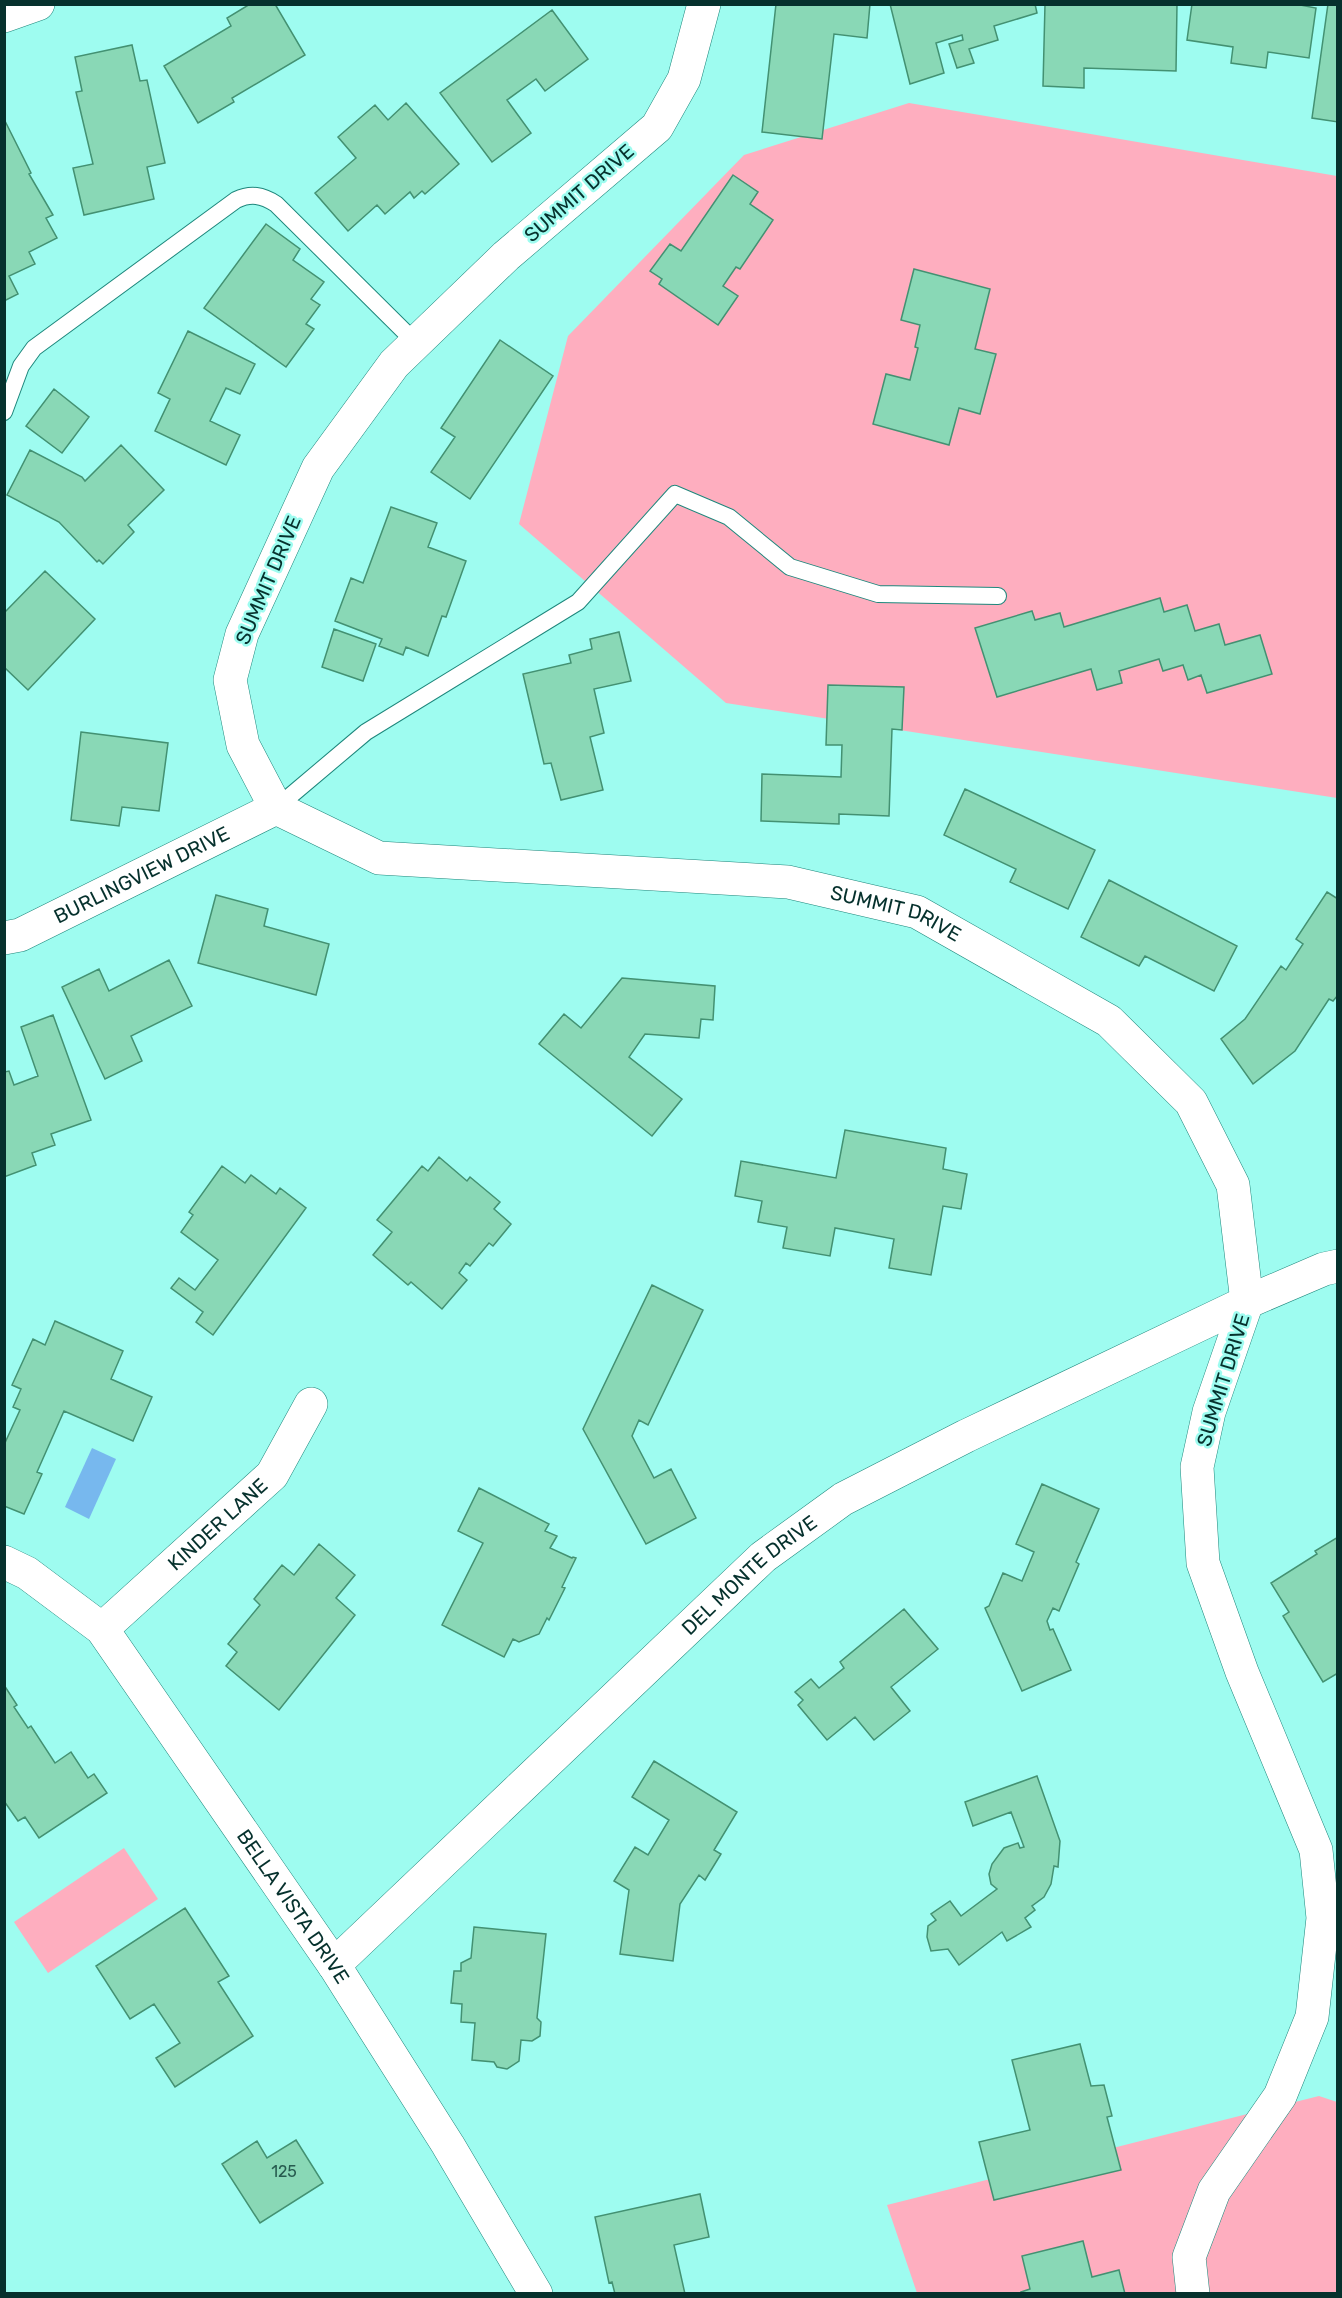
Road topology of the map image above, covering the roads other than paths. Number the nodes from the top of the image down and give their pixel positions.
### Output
1 (38, 4) edge
2 (704, 4) edge
3 (4, 16) edge
4 (416, 343) junction
5 (4, 412) edge
6 (998, 596) dead end
7 (276, 808) junction
8 (4, 938) edge
9 (1338, 1266) edge
10 (1247, 1302) junction
11 (312, 1404) dead end
12 (4, 1562) edge
13 (102, 1629) junction
14 (334, 1965) junction
15 (536, 2294) edge
16 (1193, 2294) edge

1 - 3 street
2 - 4 street, SUMMIT DRIVE
4 - 5 lane
4 - 7 street, SUMMIT DRIVE
6 - 7 lane
7 - 8 street, BURLINGVIEW DRIVE
7 - 10 street, SUMMIT DRIVE
9 - 10 street, DEL MONTE DRIVE
10 - 14 street, DEL MONTE DRIVE
10 - 16 street, SUMMIT DRIVE
11 - 13 street, KINDER LANE
12 - 13 street, BELLA VISTA DRIVE
13 - 14 street, BELLA VISTA DRIVE
14 - 15 street, BELLA VISTA DRIVE

